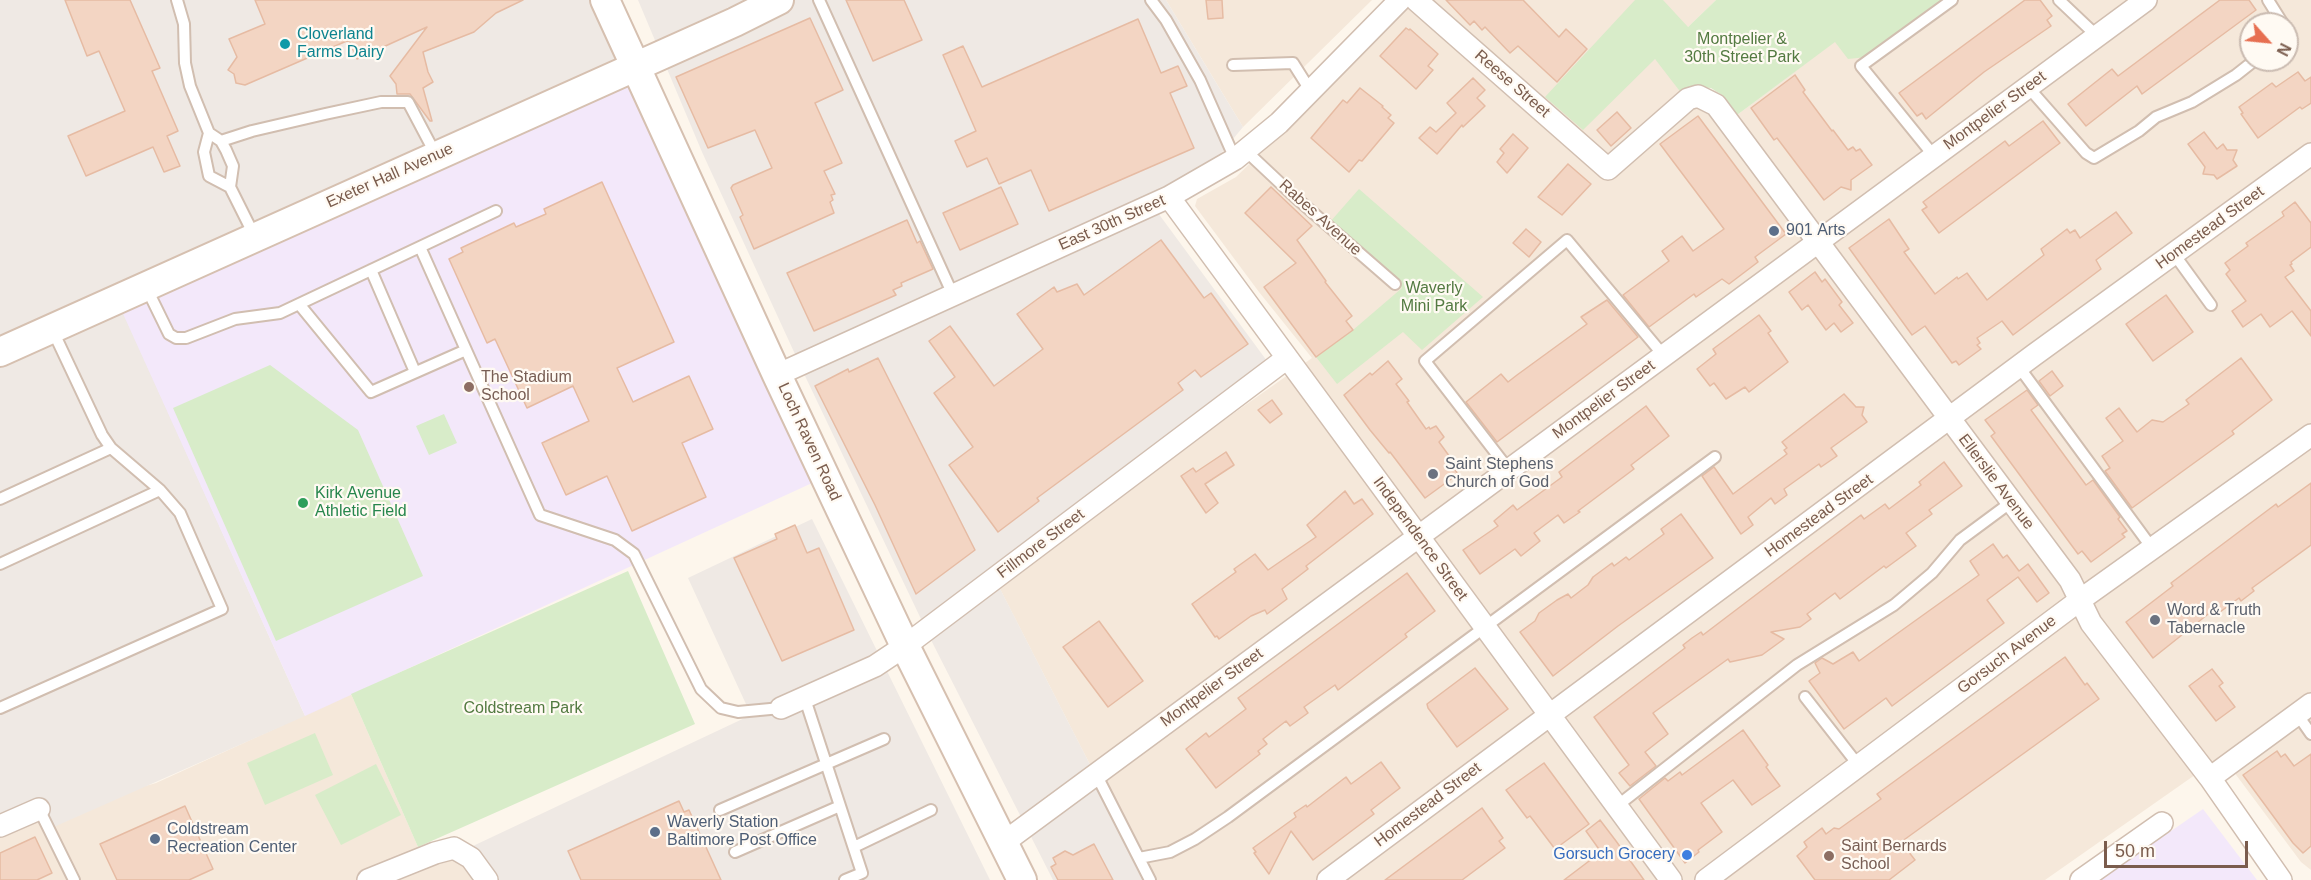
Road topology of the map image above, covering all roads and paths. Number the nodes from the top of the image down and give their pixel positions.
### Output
1 (177, 0) edge
2 (605, 0) edge
3 (779, 0) edge
4 (819, 0) edge
5 (1150, 0) edge
6 (1400, 0) edge
7 (1416, 0) edge
8 (1952, 0) edge
9 (2059, 0) edge
10 (2146, 0) edge
11 (2097, 36) junction
12 (1233, 65) dead end
13 (635, 66) junction
14 (2240, 72) edge
15 (2028, 87) junction
16 (1310, 90) junction
17 (1698, 96) joint
18 (209, 133) junction
19 (221, 141) junction
20 (2311, 154) edge
21 (436, 155) junction
22 (1241, 155) junction
23 (1934, 156) junction
24 (230, 187) junction
25 (1169, 197) junction
26 (496, 211) dead end
27 (255, 237) junction
28 (1817, 242) junction
29 (420, 247) junction
30 (2174, 255) junction
31 (371, 270) junction
32 (1395, 285) dead end
33 (146, 286) junction
34 (953, 295) junction
35 (299, 304) junction
36 (2211, 305) dead end
37 (52, 329) junction
38 (466, 350) junction
39 (0, 352) edge
40 (1664, 356) junction
41 (1287, 358) junction
42 (2019, 367) junction
43 (415, 372) junction
44 (777, 375) junction
45 (1949, 420) junction
46 (2311, 435) edge
47 (111, 448) junction
48 (1715, 457) dead end
49 (1509, 470) junction
50 (160, 490) junction
51 (0, 500) edge
52 (2010, 502) junction
53 (1418, 536) junction
54 (2152, 548) junction
55 (0, 564) edge
56 (2080, 600) junction
57 (1485, 627) junction
58 (905, 646) junction
59 (1805, 697) dead end
60 (805, 699) junction
61 (0, 708) edge
62 (781, 708) joint
63 (2304, 709) edge
64 (1550, 715) junction
65 (2311, 734) edge
66 (884, 739) dead end
67 (826, 763) junction
68 (1859, 766) junction
69 (1096, 774) junction
70 (2210, 778) junction
71 (840, 806) junction
72 (1617, 806) junction
73 (39, 809) joint
74 (720, 810) dead end
75 (931, 810) dead end
76 (2163, 823) dead end
77 (0, 826) edge
78 (1003, 843) junction
79 (854, 847) junction
80 (735, 852) dead end
81 (1138, 858) junction
82 (74, 880) edge
83 (368, 880) edge
84 (487, 880) edge
85 (845, 880) edge
86 (1022, 880) edge
87 (1150, 880) edge
88 (1328, 880) edge
89 (1671, 880) edge
90 (1706, 880) edge
91 (2081, 880) edge
92 (2281, 880) edge

1 - 18 lane
2 - 13 main road, Loch Raven Road
3 - 13 main road, Exeter Hall Avenue
4 - 34 lane
5 - 22 lane
6 - 16 street, East 30th Street
7 - 17 street, Reese Street
8 - 23 lane
9 - 11 lane
10 - 11 street, Montpelier Street
11 - 15 street, Montpelier Street
12 - 16 lane
13 - 21 main road, Exeter Hall Avenue
13 - 44 main road, Loch Raven Road
14 - 15 lane
15 - 23 street, Montpelier Street
16 - 22 street, East 30th Street
17 - 28 street, Ellerslie Avenue
18 - 19 lane
18 - 24 lane
19 - 21 lane
19 - 24 lane
20 - 30 street, Homestead Street
21 - 27 main road, Exeter Hall Avenue
22 - 25 street, East 30th Street
22 - 32 lane, Rabes Avenue
23 - 28 street, Montpelier Street
24 - 27 lane
25 - 34 street, East 30th Street
25 - 41 street, Independence Street
26 - 29 lane
27 - 33 main road, Exeter Hall Avenue
28 - 40 street, Montpelier Street
28 - 45 street, Ellerslie Avenue
29 - 31 lane
29 - 38 lane
30 - 36 lane
30 - 42 street, Homestead Street
31 - 35 lane
31 - 43 lane
33 - 35 lane
33 - 37 main road, Exeter Hall Avenue
34 - 44 street, East 30th Street
35 - 43 lane
37 - 39 main road, Exeter Hall Avenue
37 - 47 lane
38 - 43 lane
38 - 62 lane
40 - 49 street, Montpelier Street
40 - 49 lane
41 - 53 street, Independence Street
41 - 58 street, Fillmore Street
42 - 45 street, Homestead Street
42 - 54 lane
44 - 58 main road, Loch Raven Road
45 - 52 street, Ellerslie Avenue
45 - 64 street, Homestead Street
46 - 54 street, Gorsuch Avenue
47 - 50 lane
47 - 51 lane
48 - 57 lane
49 - 53 street, Montpelier Street
50 - 55 lane
50 - 61 lane
52 - 56 street, Ellerslie Avenue
52 - 72 lane
53 - 57 street, Independence Street
53 - 69 street, Montpelier Street
54 - 56 street, Gorsuch Avenue
56 - 68 street, Gorsuch Avenue
56 - 70 street, Ellerslie Avenue
57 - 64 street, Independence Street
57 - 81 lane
58 - 60 street, Fillmore Street
58 - 78 main road, Loch Raven Road
59 - 68 lane
60 - 62 street, Fillmore Street
60 - 67 lane
63 - 65 lane
63 - 70 street
64 - 72 street, Independence Street
64 - 88 street, Homestead Street
66 - 67 lane
67 - 71 lane
67 - 74 lane
68 - 90 street, Gorsuch Avenue
69 - 78 street, Montpelier Street
69 - 81 lane
70 - 92 street, Ellerslie Avenue
71 - 79 lane
71 - 80 lane
72 - 89 street, Independence Street
73 - 77 street
73 - 82 lane
75 - 79 lane
76 - 91 street
78 - 86 main road, Loch Raven Road
79 - 85 lane
81 - 87 lane
83 - 84 street

